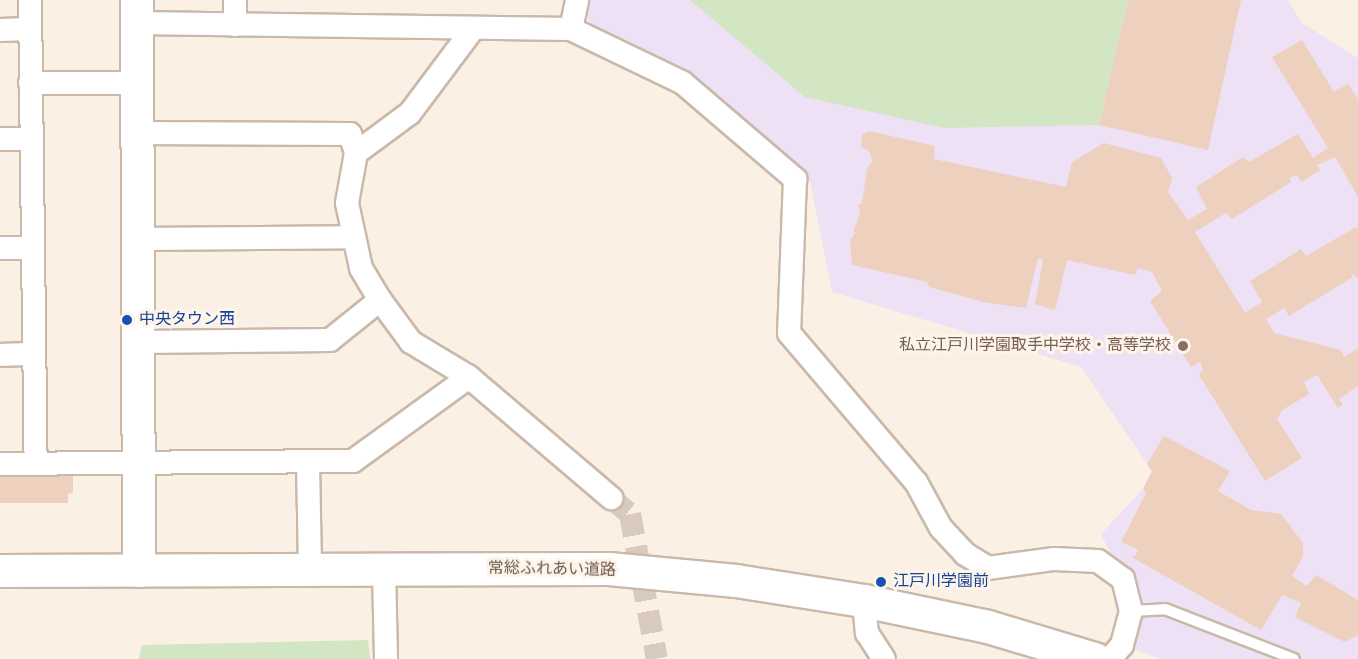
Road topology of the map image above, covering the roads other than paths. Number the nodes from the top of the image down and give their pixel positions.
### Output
1 (30, 0) edge
2 (235, 0) edge
3 (577, 0) edge
4 (137, 12) edge
5 (235, 25) junction
6 (29, 29) junction
7 (571, 29) junction
8 (0, 30) edge
9 (472, 30) junction
10 (30, 83) junction
11 (137, 83) junction
12 (137, 133) junction
13 (0, 139) edge
14 (31, 139) junction
15 (356, 153) junction
16 (352, 237) junction
17 (138, 239) junction
18 (0, 248) edge
19 (32, 248) junction
20 (380, 300) junction
21 (138, 342) junction
22 (33, 354) junction
23 (0, 355) edge
24 (469, 377) junction
25 (139, 460) junction
26 (308, 463) junction
27 (0, 464) edge
28 (36, 464) junction
29 (610, 498) tunnel mouth
30 (310, 570) junction
31 (384, 570) junction
32 (0, 571) edge
33 (140, 571) junction
34 (864, 601) junction
35 (1131, 611) junction
36 (386, 659) edge
37 (884, 659) edge
38 (1095, 659) edge
39 (1110, 659) edge
40 (1293, 659) edge

1 - 6 street
2 - 5 street
3 - 7 street
4 - 5 street
4 - 11 street
5 - 9 street
6 - 8 street
6 - 10 street
7 - 9 street
7 - 35 street
9 - 15 street
10 - 11 street
10 - 14 street
11 - 12 street
12 - 15 street
12 - 17 street
13 - 14 street
14 - 19 street
15 - 16 street
16 - 17 street
16 - 20 street
17 - 21 street
18 - 19 street
19 - 22 street
20 - 21 street
20 - 24 street
21 - 25 street
22 - 23 street
22 - 28 street
24 - 26 street
24 - 29 street
25 - 26 street
25 - 28 street
25 - 33 street
26 - 30 street
27 - 28 street
30 - 31 street, 常総ふれあい道路
30 - 33 street, 常総ふれあい道路
31 - 34 street, 常総ふれあい道路
31 - 36 street
32 - 33 street, 常総ふれあい道路
34 - 37 street
34 - 38 street, 常総ふれあい道路
35 - 39 street
35 - 40 lane

